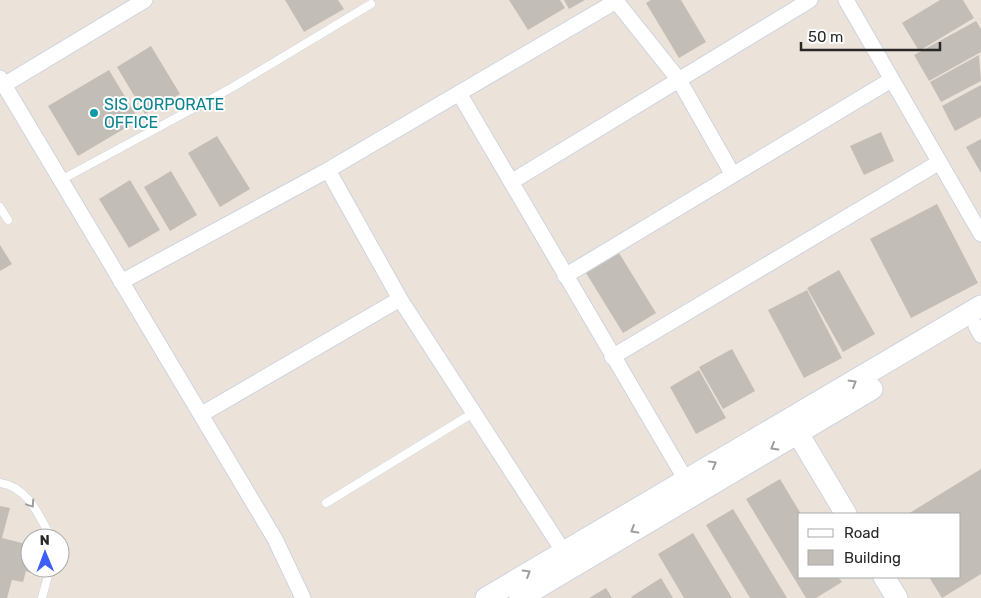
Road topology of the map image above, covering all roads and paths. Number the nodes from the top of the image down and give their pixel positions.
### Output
1 (145, 0) edge
2 (810, 0) edge
3 (846, 0) edge
4 (617, 1) edge
5 (371, 4) dead end
6 (679, 80) junction
7 (891, 80) junction
8 (2, 81) edge
9 (459, 93) junction
10 (938, 163) junction
11 (328, 170) junction
12 (733, 175) junction
13 (61, 180) junction
14 (511, 182) junction
15 (0, 207) edge
16 (8, 220) dead end
17 (981, 234) edge
18 (565, 276) junction
19 (121, 282) junction
20 (400, 299) junction
21 (980, 323) edge
22 (612, 356) junction
23 (473, 413) junction
24 (202, 414) junction
25 (794, 427) junction
26 (686, 480) junction
27 (0, 483) edge
28 (326, 503) dead end
29 (845, 513) edge
30 (45, 528) edge
31 (568, 559) junction
32 (47, 578) edge
33 (42, 598) edge
34 (303, 598) edge
35 (486, 598) edge
36 (520, 598) edge

1 - 8 street
2 - 6 street
3 - 7 street
4 - 6 street
4 - 9 street
5 - 13 lane
6 - 12 street
6 - 14 street
7 - 10 street
7 - 12 street
8 - 13 street
9 - 11 street
9 - 14 street
10 - 17 street
10 - 22 street
11 - 19 street
11 - 20 street
12 - 18 street
13 - 19 street
14 - 18 street
15 - 16 lane
18 - 22 street
19 - 24 street
20 - 23 street
20 - 24 street
21 - 25 street
22 - 26 street
23 - 28 lane
23 - 31 street
24 - 34 street
26 -> 25 street
25 - 29 street
25 -> 31 street
26 - 31 street
27 -> 30 lane
35 -> 31 street
31 - 36 street
32 - 33 lane

